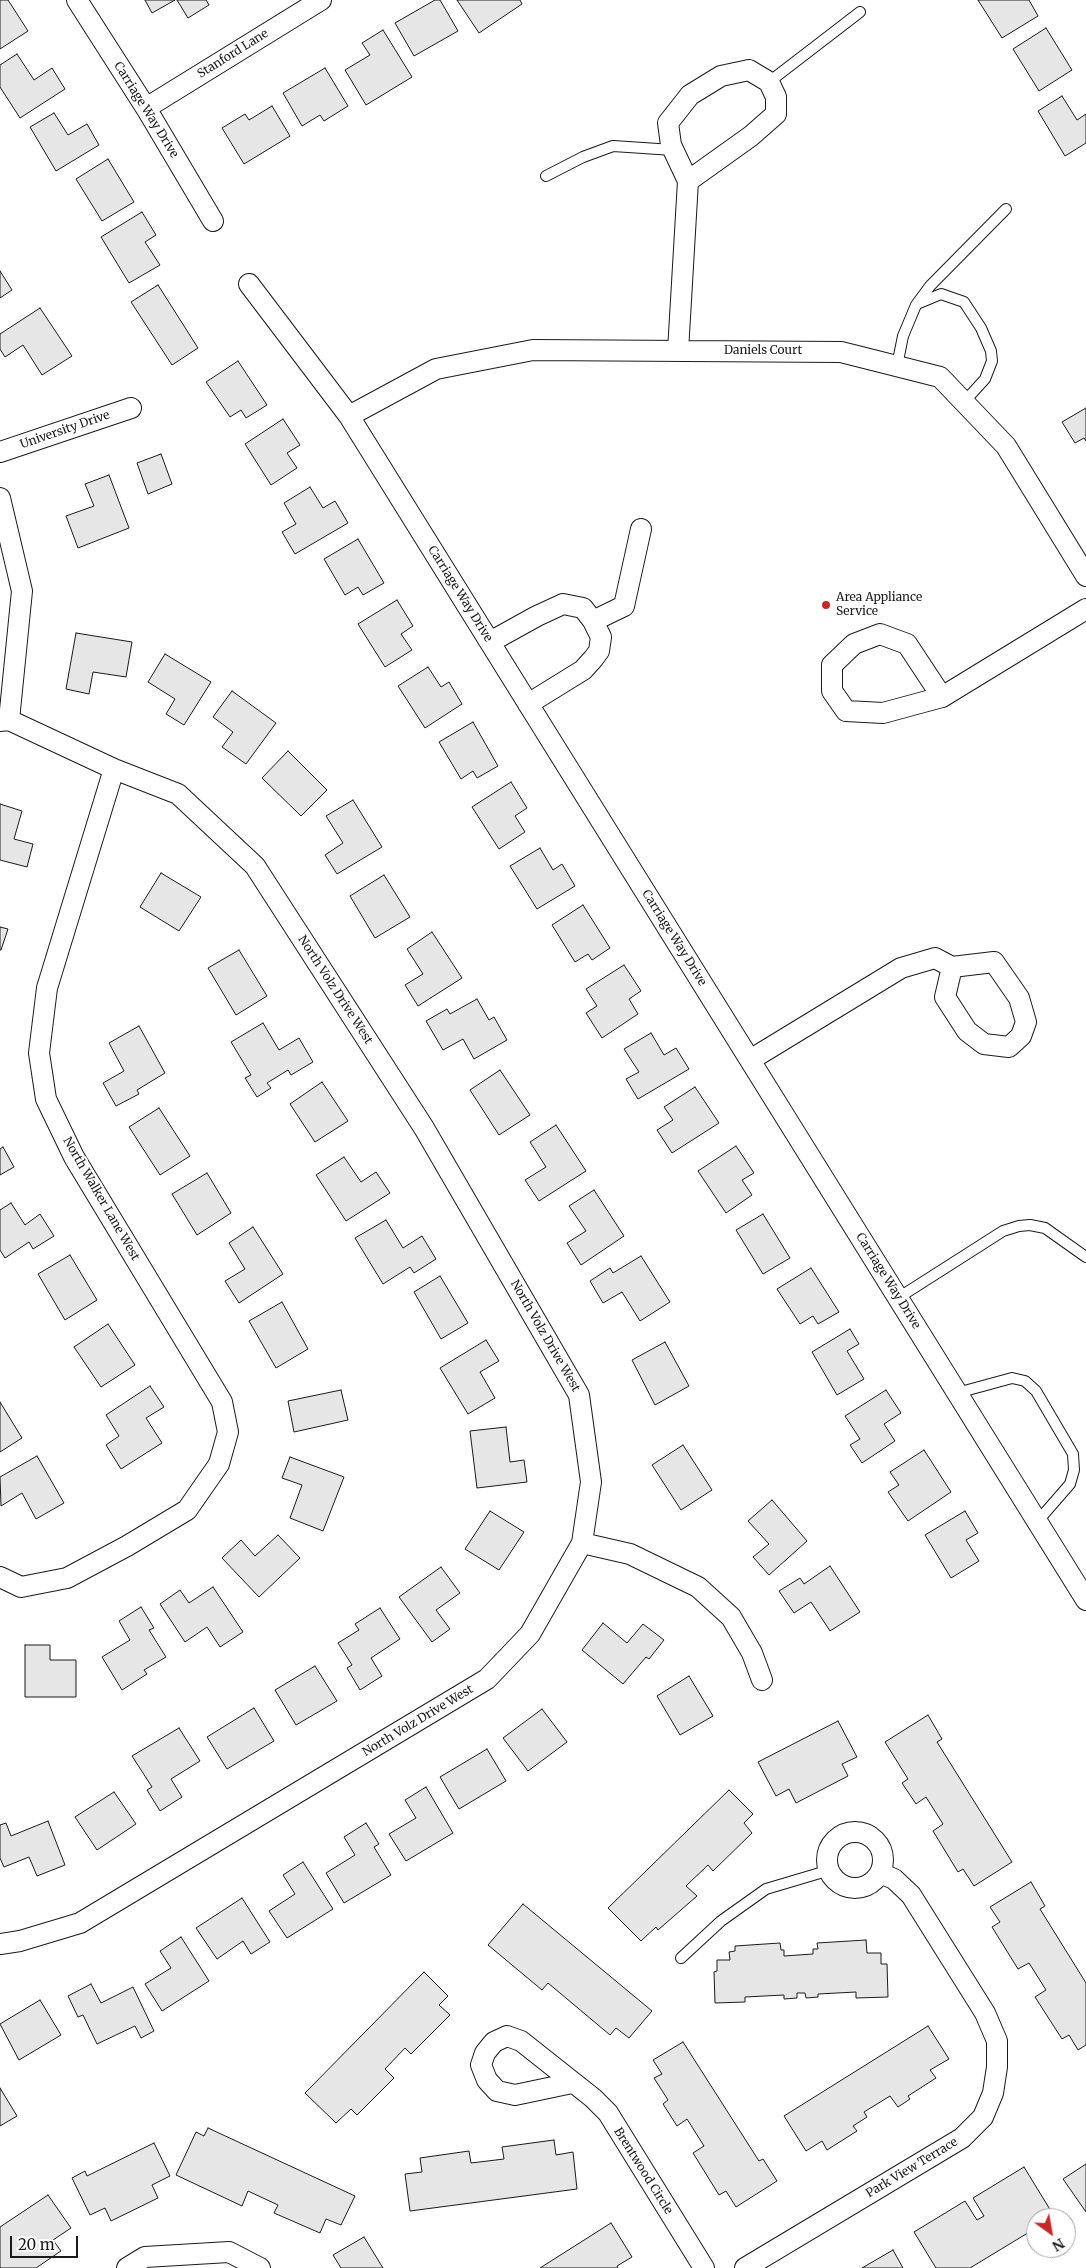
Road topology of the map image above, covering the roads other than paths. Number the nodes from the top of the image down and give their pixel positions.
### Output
1 (77, 0) edge
2 (321, 0) edge
3 (860, 12) dead end
4 (769, 82) junction
5 (146, 108) junction
6 (673, 150) junction
7 (546, 176) dead end
8 (688, 182) junction
9 (1006, 208) dead end
10 (213, 220) dead end
11 (249, 284) dead end
12 (916, 305) junction
13 (678, 351) junction
14 (898, 366) junction
15 (964, 402) junction
16 (131, 408) dead end
17 (349, 416) junction
18 (0, 452) edge
19 (0, 498) edge
20 (641, 529) dead end
21 (1086, 576) edge
22 (1086, 609) edge
23 (593, 621) junction
24 (490, 642) junction
25 (942, 697) junction
26 (528, 704) junction
27 (4, 720) edge
28 (114, 769) junction
29 (952, 967) junction
30 (750, 1060) junction
31 (1086, 1257) edge
32 (898, 1298) junction
33 (957, 1393) junction
34 (1037, 1522) junction
35 (582, 1543) junction
36 (0, 1577) edge
37 (1086, 1600) edge
38 (762, 1680) dead end
39 (830, 1870) junction
40 (880, 1873) junction
41 (0, 1944) edge
42 (681, 1958) dead end
43 (572, 2083) dead end
44 (127, 2268) edge
45 (260, 2268) edge
46 (704, 2268) edge
47 (745, 2268) edge

1 - 5 street, Carriage Way Drive
2 - 5 street, Stanford Lane
3 - 4 lane
4 - 6 street
4 - 8 street
5 - 10 street, Carriage Way Drive
6 - 7 lane
6 - 8 street
8 - 13 street
9 - 12 lane
11 - 17 street, Carriage Way Drive
12 - 14 lane
12 - 15 lane
13 - 14 street, Daniels Court
13 - 17 street, Daniels Court
14 - 15 street, Daniels Court
15 - 21 street, Daniels Court
16 - 18 street, University Drive
17 - 24 street, Carriage Way Drive
19 - 27 street
20 - 23 street
22 - 25 street
23 - 24 street
23 - 26 street
24 - 26 street, Carriage Way Drive
25 - 25 street
26 - 30 street, Carriage Way Drive
27 - 28 street, North Volz Drive West
28 - 35 street, North Volz Drive West
28 - 36 street, North Walker Lane West
29 - 29 street
29 - 30 street
30 - 32 street, Carriage Way Drive
31 - 32 lane
32 - 33 street, Carriage Way Drive
33 - 34 street, Carriage Way Drive
33 - 34 lane
34 - 37 street, Carriage Way Drive
35 - 38 street
35 - 41 street, North Volz Drive West
39 - 40 street
39 - 40 street
39 - 42 lane
40 - 47 street, Park View Terrace
43 - 46 street, Brentwood Circle
44 - 45 street

